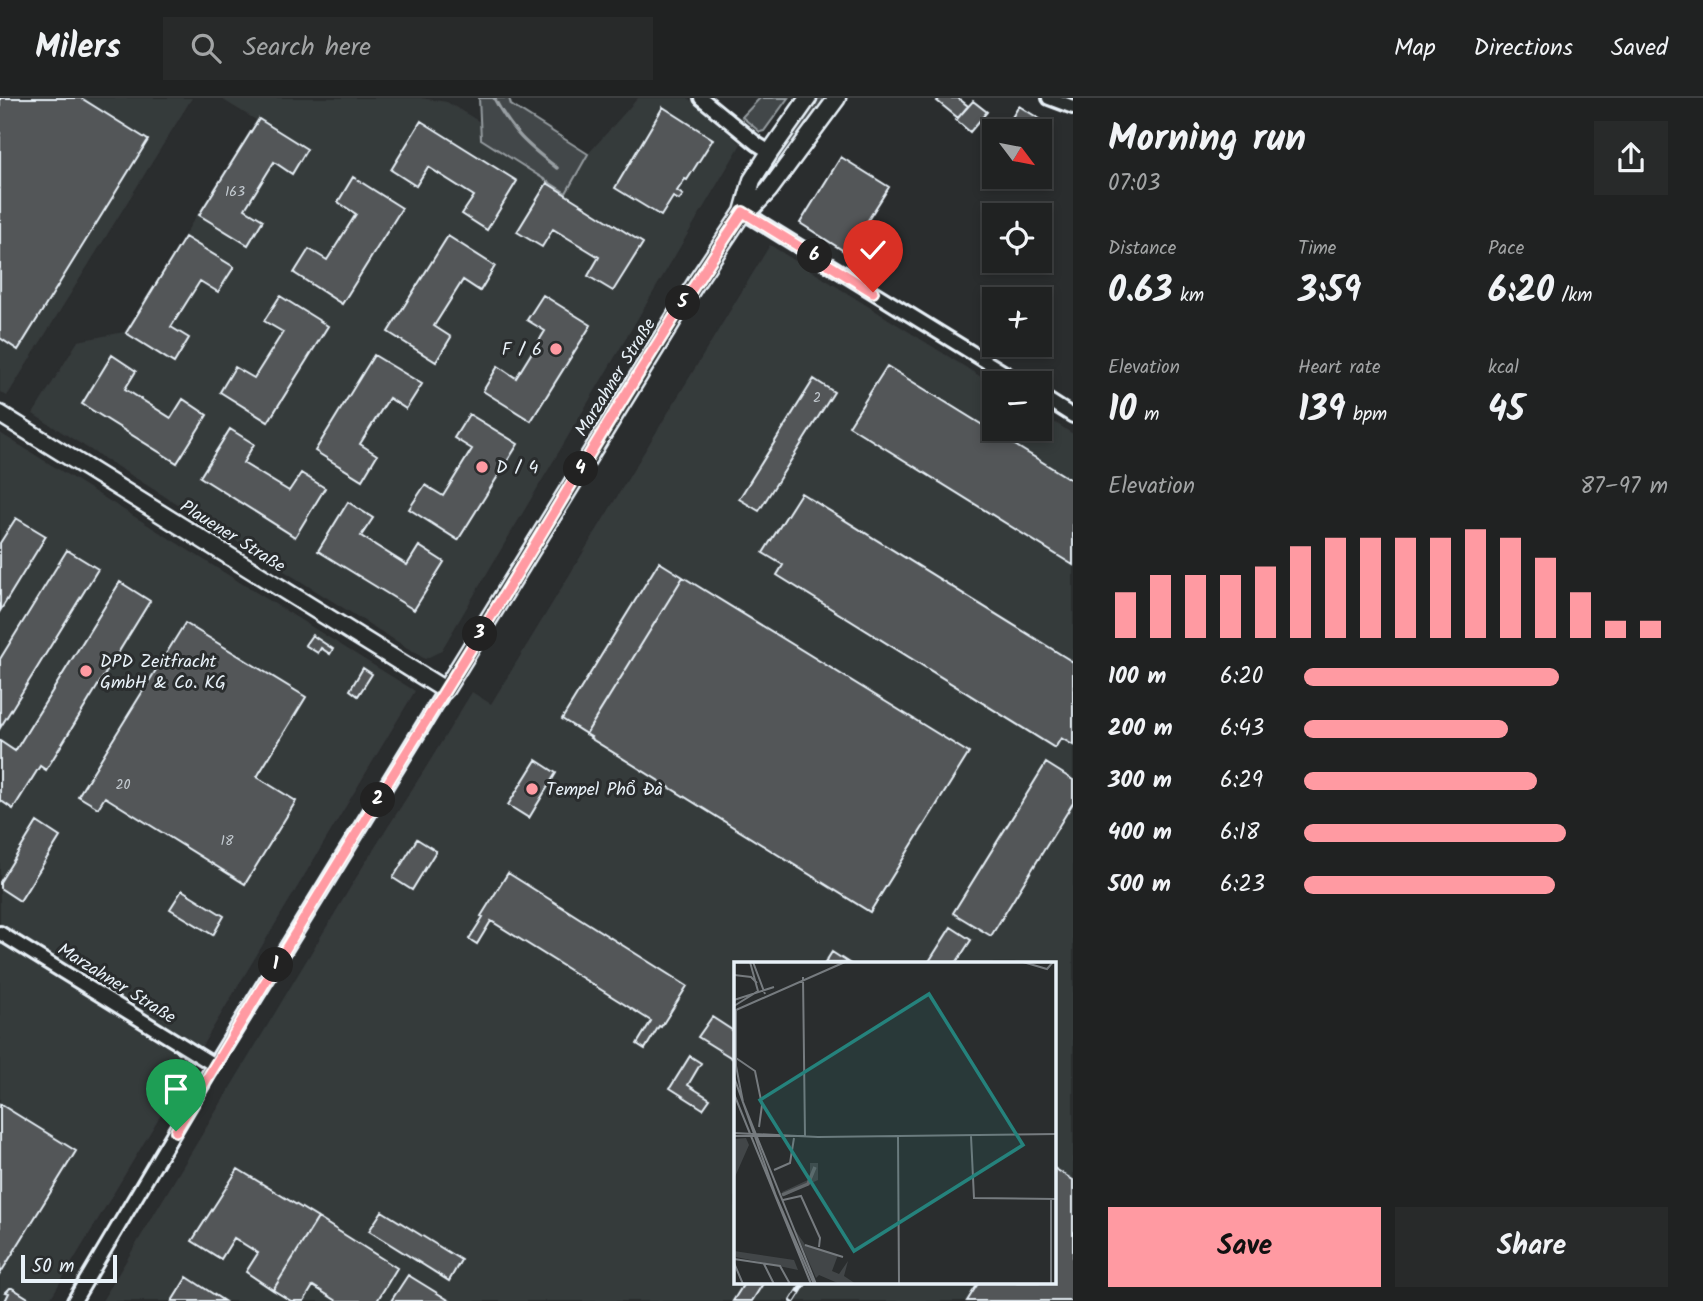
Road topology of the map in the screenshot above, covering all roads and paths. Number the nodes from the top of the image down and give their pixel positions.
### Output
1 (701, 98) edge
2 (808, 98) edge
3 (837, 98) edge
4 (1049, 98) edge
5 (1073, 107) edge
6 (769, 152) junction
7 (743, 212) junction
8 (1001, 371) edge
9 (1052, 402) edge
10 (0, 414) edge
11 (1073, 415) edge
12 (445, 690) junction
13 (0, 933) edge
14 (215, 1065) junction
15 (74, 1301) edge

1 - 6 street
2 - 6 street, Marzahner Straße
3 - 7 street, Marzahner Straße
4 - 5 street
6 - 7 street, Marzahner Straße
7 - 8 street
7 - 12 street, Marzahner Straße
9 - 11 street
10 - 12 street, Plauener Straße
12 - 14 street, Marzahner Straße
13 - 14 street, Marzahner Straße
14 - 15 street, Marzahner Straße

